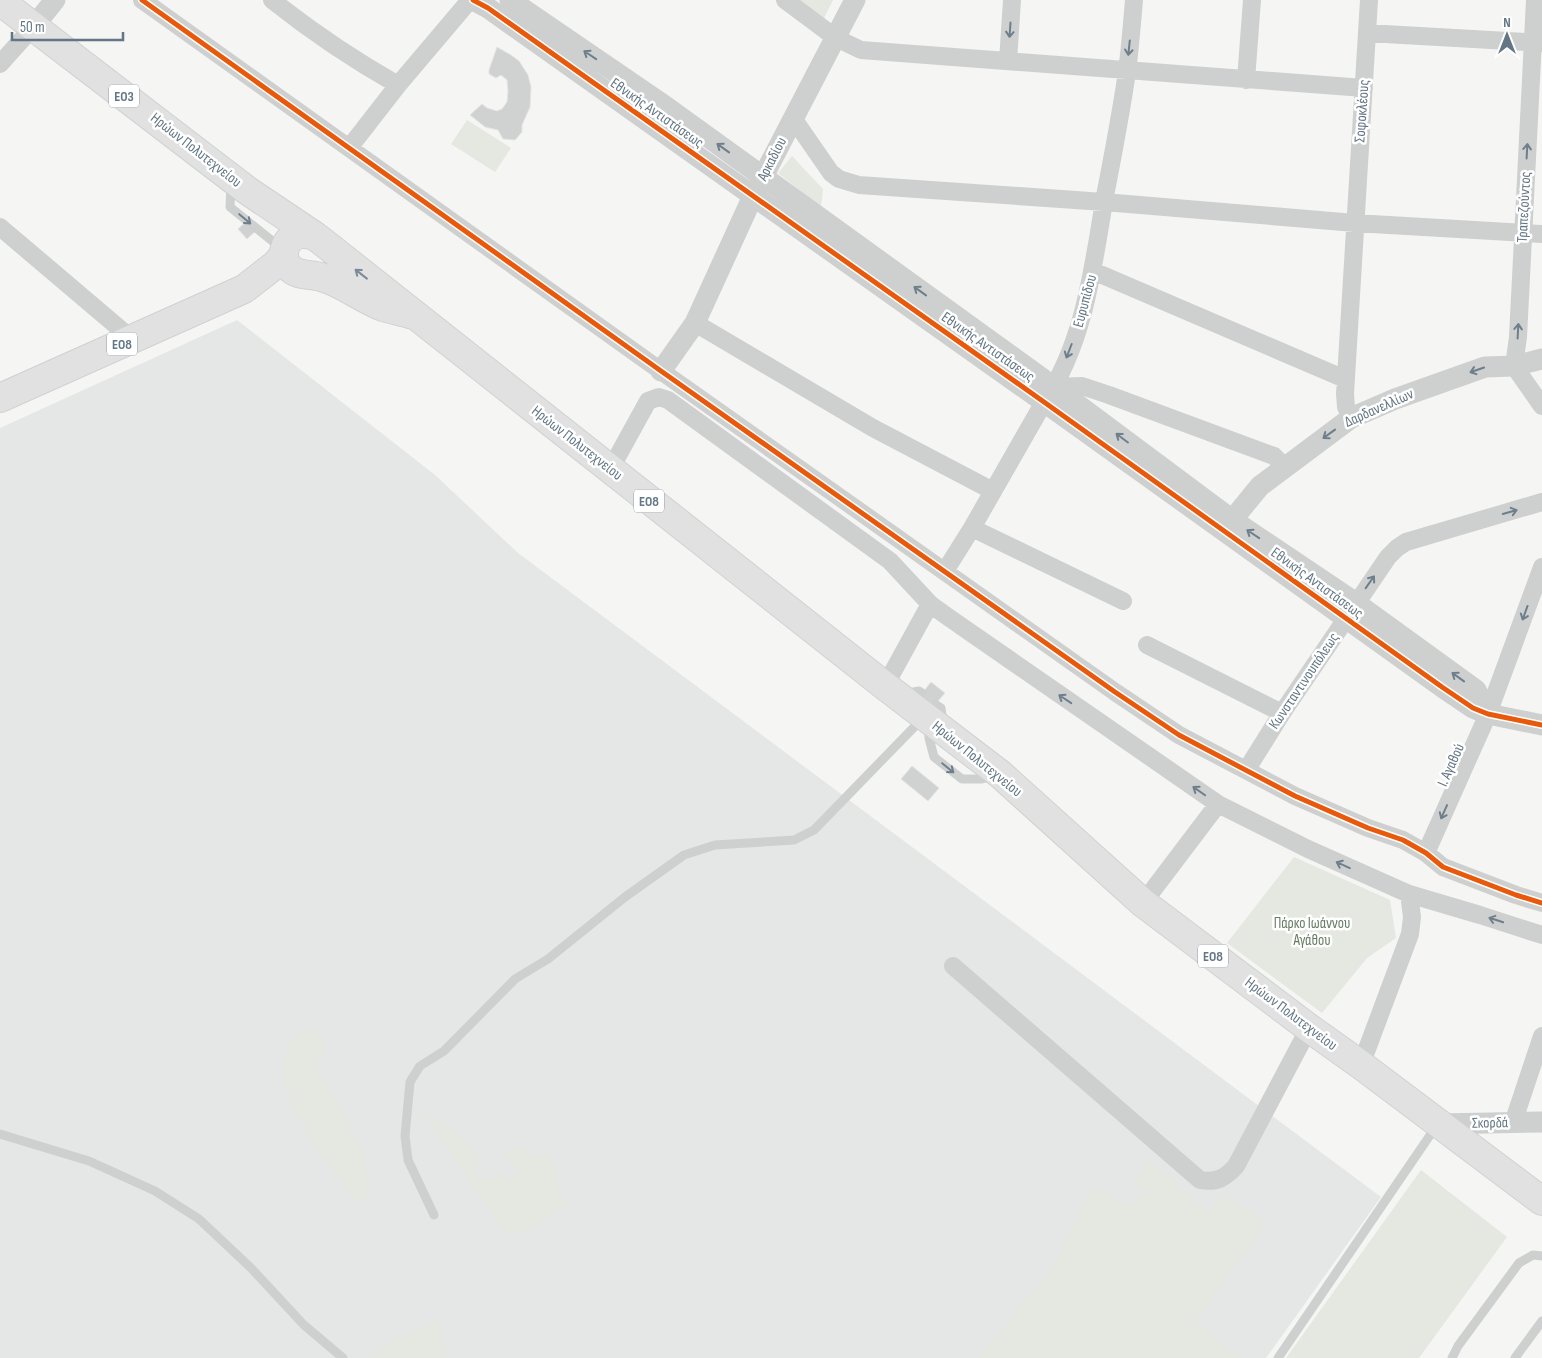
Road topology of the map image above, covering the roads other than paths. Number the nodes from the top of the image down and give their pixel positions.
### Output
1 (55, 0) edge
2 (142, 0) edge
3 (272, 0) edge
4 (472, 0) edge
5 (510, 0) edge
6 (785, 0) edge
7 (855, 0) edge
8 (1012, 0) edge
9 (1134, 0) edge
10 (1252, 0) edge
11 (1370, 0) edge
12 (1534, 0) edge
13 (0, 1) edge
14 (34, 26) junction
15 (1367, 33) junction
16 (836, 38) junction
17 (1537, 43) edge
18 (1008, 61) junction
19 (0, 64) edge
20 (1127, 71) junction
21 (1246, 80) junction
22 (398, 85) junction
23 (1364, 88) junction
24 (793, 118) junction
25 (1535, 127) edge
26 (349, 148) junction
27 (240, 184) junction
28 (758, 187) junction
29 (1104, 202) junction
30 (1355, 223) junction
31 (0, 227) edge
32 (1523, 233) junction
33 (1542, 234) edge
34 (318, 240) junction
35 (285, 250) junction
36 (1093, 270) junction
37 (306, 274) junction
38 (244, 289) junction
39 (413, 315) junction
40 (695, 323) junction
41 (132, 339) junction
42 (1542, 359) edge
43 (1514, 366) junction
44 (661, 371) junction
45 (1345, 379) junction
46 (1049, 395) junction
47 (0, 398) edge
48 (1542, 406) edge
49 (1351, 418) junction
50 (1284, 466) junction
51 (610, 470) junction
52 (993, 492) junction
53 (1542, 502) edge
54 (1227, 525) junction
55 (972, 528) junction
56 (1542, 567) edge
57 (945, 571) junction
58 (1123, 601) dead end
59 (930, 604) junction
60 (1351, 611) junction
61 (1147, 645) dead end
62 (920, 707) junction
63 (1282, 713) junction
64 (1488, 714) junction
65 (1542, 725) edge
66 (1247, 769) junction
67 (1218, 804) junction
68 (1426, 853) junction
69 (1409, 894) junction
70 (1143, 903) junction
71 (1542, 903) edge
72 (1542, 935) edge
73 (953, 966) dead end
74 (1309, 1028) junction
75 (1542, 1036) edge
76 (1361, 1066) junction
77 (1542, 1122) edge
78 (1513, 1123) junction
79 (1438, 1124) junction
80 (0, 1134) edge
81 (1542, 1201) edge
82 (434, 1215) dead end
83 (1542, 1256) edge
84 (1542, 1320) edge
85 (344, 1358) edge
86 (1278, 1358) edge
87 (1452, 1358) edge
88 (1515, 1358) edge

1 - 14 street
2 - 26 street
3 - 22 street
4 - 22 street
4 - 28 street, Εθνικής Αντιστάσεως
28 -> 5 street, Εθνικής Αντιστάσεως
6 - 16 street
7 - 16 street, Αρκαδίου
8 -> 18 street
9 -> 20 street, Ευρυπίδου
10 - 21 street
11 - 15 street, Σοφοκλέους
12 - 17 street, Τραπεζούντος
13 - 14 main road, Ηρώων Πολυτεχνείου / ΕΟ3
14 - 19 street
14 - 27 main road, Ηρώων Πολυτεχνείου / ΕΟ3
15 - 17 street
15 - 23 street, Σοφοκλέους
16 - 18 street
16 - 24 street, Αρκαδίου
17 - 25 street, Τραπεζούντος
18 - 20 street
20 - 21 street
20 - 29 street, Ευρυπίδου
21 - 23 street
22 - 26 street
23 - 30 street, Σοφοκλέους
24 - 28 street, Αρκαδίου
24 - 29 street
32 -> 25 street, Τραπεζούντος
26 - 44 street
27 - 34 main road, Ηρώων Πολυτεχνείου / ΕΟ3
27 -> 35 main road, Ηρώων Πολυτεχνείου / ΕΟ3
28 - 40 street, Αρκαδίου
28 - 46 street, Εθνικής Αντιστάσεως
29 - 30 street
29 - 36 street, Ευρυπίδου
30 - 32 street
30 - 45 street, Σοφοκλέους
31 - 41 street
32 - 33 street
43 -> 32 street, Τραπεζούντος
34 - 35 main road, ΕΟ8
34 - 37 main road, ΕΟ8
39 -> 34 main road, Ηρώων Πολυτεχνείου / ΕΟ8
35 - 37 main road, Ηρώων Πολυτεχνείου / ΕΟ8
35 - 38 main road, ΕΟ8
36 - 45 street
36 -> 46 street, Ευρυπίδου
37 - 38 main road, ΕΟ8
37 - 39 main road, Ηρώων Πολυτεχνείου / ΕΟ8
38 - 41 main road, ΕΟ8
39 - 51 main road, Ηρώων Πολυτεχνείου / ΕΟ8
40 - 44 street, Αρκαδίου
40 - 52 street
41 - 47 main road, ΕΟ8
42 - 43 street, Δαρδανελλίων
43 - 48 street
43 -> 49 street, Δαρδανελλίων
44 - 57 street
45 - 49 street, Σοφοκλέους
46 - 50 street
46 - 52 street, Ευρυπίδου
46 - 54 street, Εθνικής Αντιστάσεως
49 -> 50 street, Δαρδανελλίων
50 - 54 street, Δαρδανελλίων
51 - 59 street
51 - 62 main road, Ηρώων Πολυτεχνείου / ΕΟ8
52 - 55 street, Ευρυπίδου
60 -> 53 street, Κωνσταντινουπόλεως
54 - 60 street, Εθνικής Αντιστάσεως
55 - 57 street, Ευρυπίδου
55 - 58 street
56 -> 64 street, Ι. Αγαθού
57 - 66 street
59 - 62 street
67 -> 59 street
60 - 63 street, Κωνσταντινουπόλεως
60 - 64 street, Εθνικής Αντιστάσεως
61 - 63 street
62 - 70 main road, Ηρώων Πολυτεχνείου / ΕΟ8
62 - 82 lane
63 - 66 street, Κωνσταντινουπόλεως
64 - 65 street, Εθνικής Αντιστάσεως
64 -> 68 street, Ι. Αγαθού
66 - 68 street
69 -> 67 street
67 - 70 street
68 - 71 street
72 -> 69 street
69 - 76 street
70 - 74 main road, Ηρώων Πολυτεχνείου / ΕΟ8
73 - 74 street
74 - 76 main road, Ηρώων Πολυτεχνείου / ΕΟ8
75 - 78 street
76 - 79 main road, Ηρώων Πολυτεχνείου / ΕΟ8
77 - 78 street, Σκορδά
78 - 79 street, Σκορδά
79 - 81 main road, Ηρώων Πολυτεχνείου / ΕΟ8
79 - 86 lane
80 - 85 lane
83 - 87 lane
84 - 88 lane

